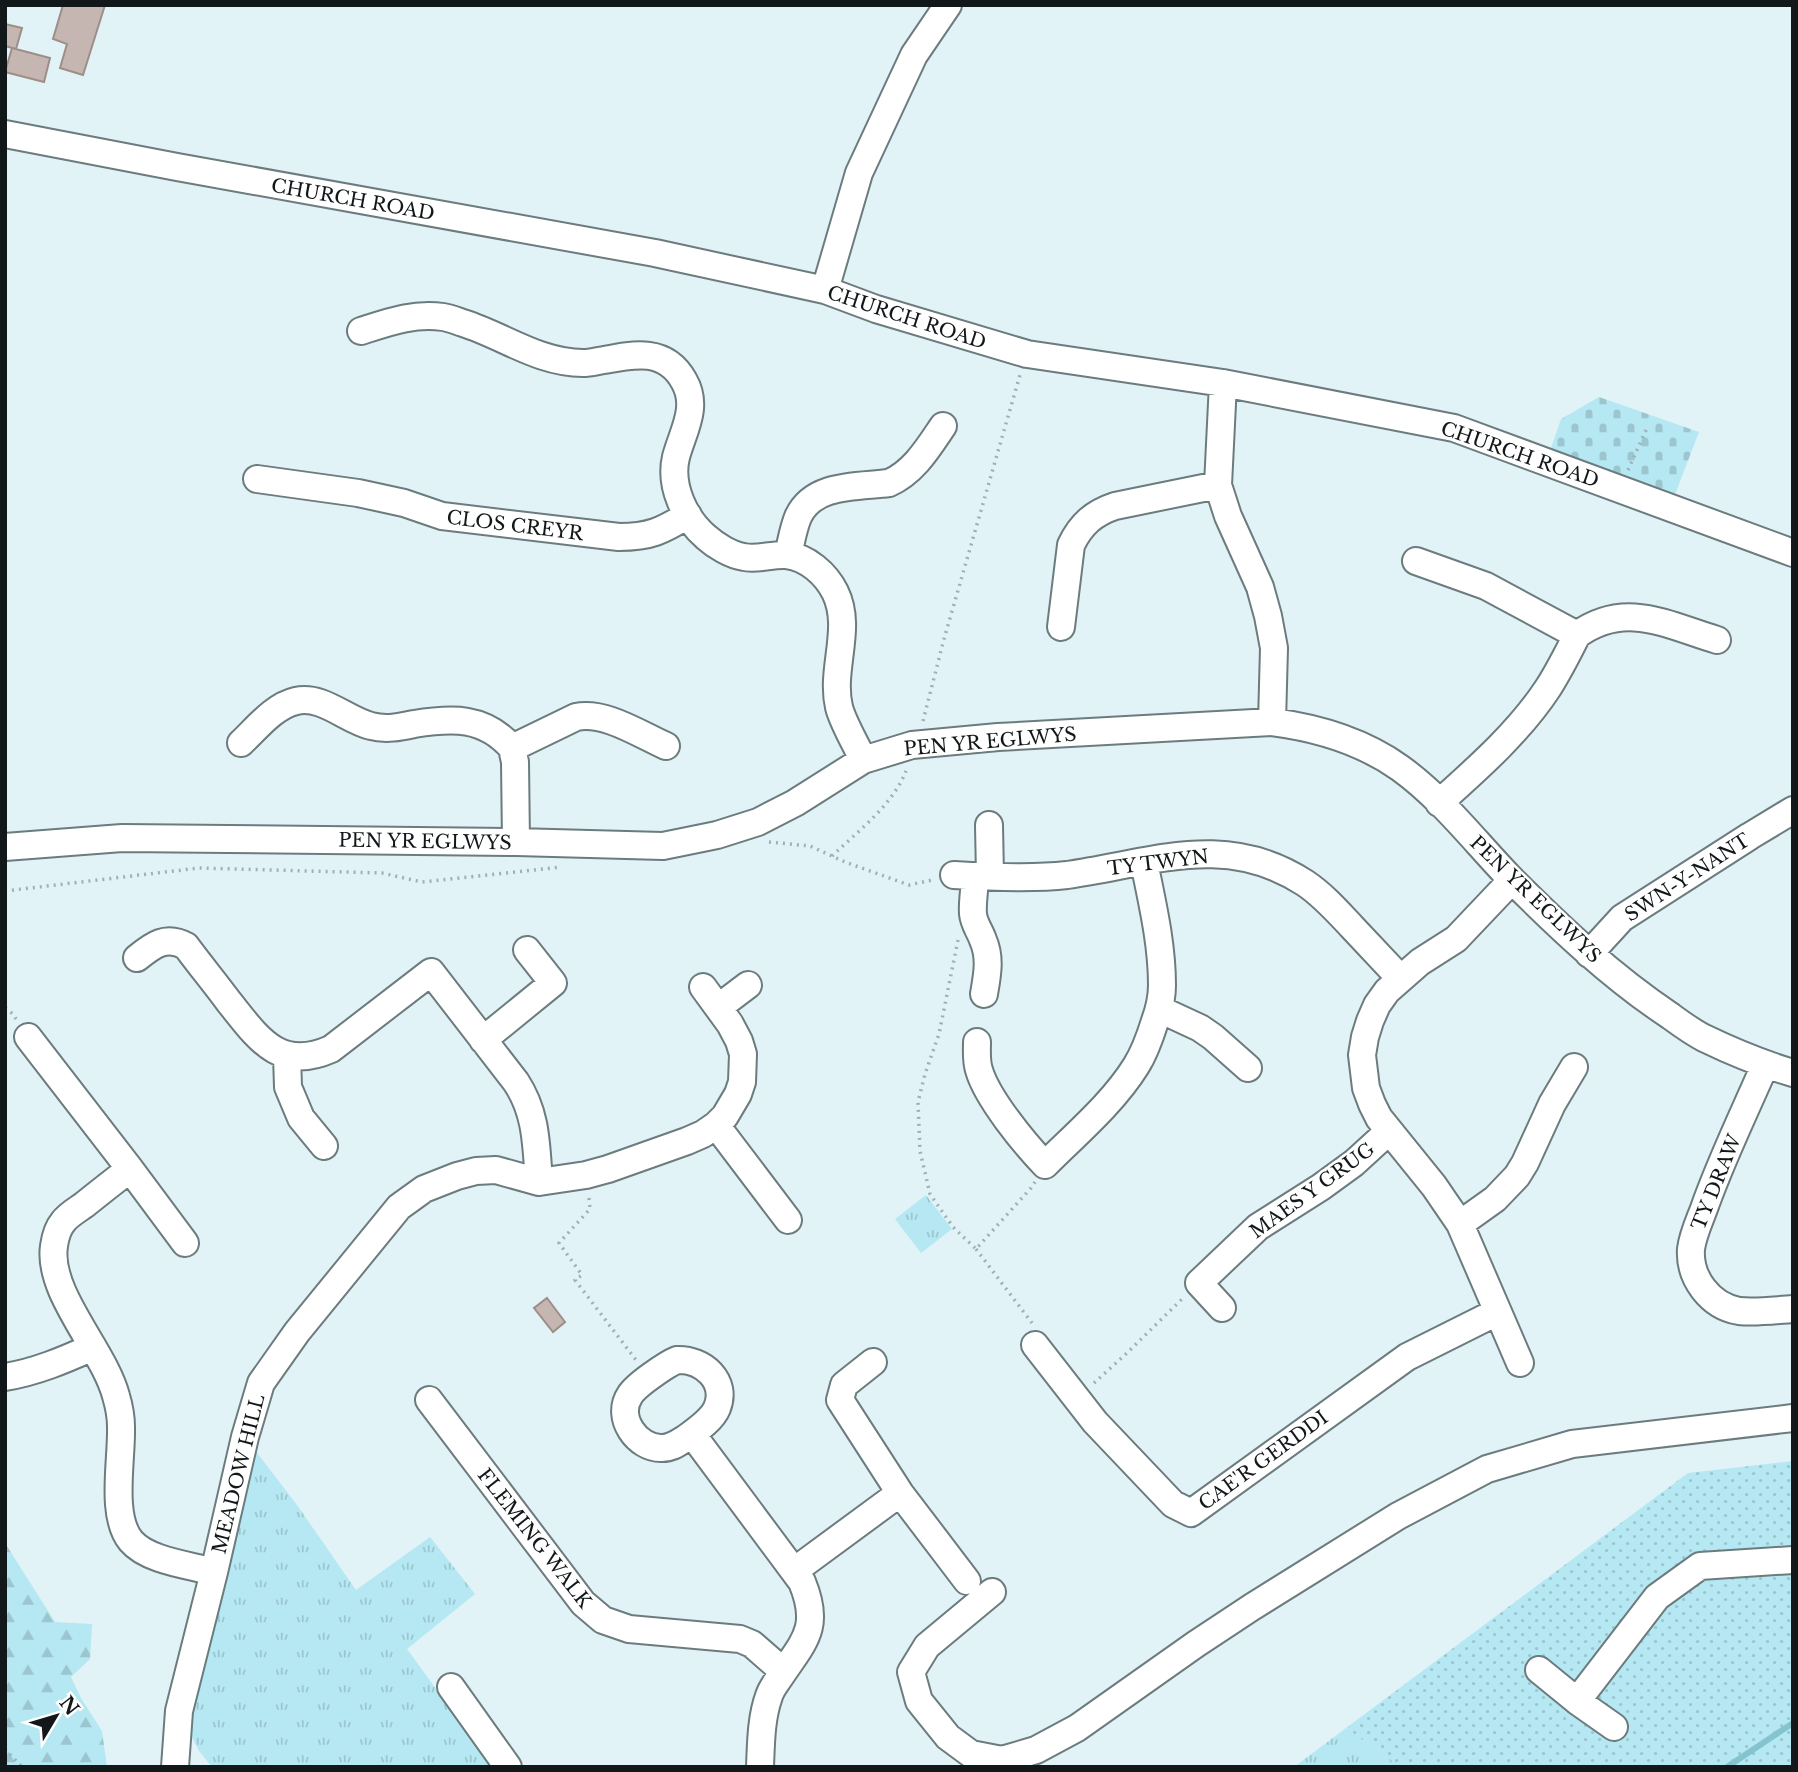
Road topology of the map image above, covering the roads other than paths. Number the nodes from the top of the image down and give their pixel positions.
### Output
1 (948, 5) edge
2 (5, 134) edge
3 (825, 290) junction
4 (360, 331) dead end
5 (1223, 383) junction
6 (943, 426) dead end
7 (257, 479) dead end
8 (1218, 485) junction
9 (688, 515) junction
10 (1793, 553) edge
11 (788, 555) junction
12 (1416, 561) dead end
13 (1061, 627) dead end
14 (1577, 635) junction
15 (1717, 640) dead end
16 (1272, 722) junction
17 (241, 743) dead end
18 (666, 746) dead end
19 (512, 748) junction
20 (863, 760) junction
21 (1439, 803) junction
22 (1793, 810) edge
23 (989, 825) dead end
24 (516, 842) junction
25 (5, 846) edge
26 (1144, 862) junction
27 (973, 875) junction
28 (1512, 880) junction
29 (527, 950) dead end
30 (1589, 954) junction
31 (137, 958) dead end
32 (1400, 978) junction
33 (747, 985) dead end
34 (984, 994) dead end
35 (1159, 1009) junction
36 (28, 1037) dead end
37 (483, 1040) junction
38 (977, 1042) dead end
39 (287, 1055) junction
40 (1765, 1065) junction
41 (1574, 1067) dead end
42 (1248, 1068) dead end
43 (1793, 1073) edge
44 (716, 1125) junction
45 (1389, 1131) junction
46 (324, 1146) dead end
47 (130, 1169) junction
48 (539, 1182) junction
49 (788, 1220) dead end
50 (1460, 1224) junction
51 (185, 1243) dead end
52 (1222, 1308) dead end
53 (1793, 1309) edge
54 (1497, 1312) junction
55 (1035, 1345) road end
56 (93, 1348) junction
57 (873, 1362) dead end
58 (1520, 1363) dead end
59 (5, 1377) edge
60 (429, 1400) dead end
61 (1793, 1418) edge
62 (692, 1434) junction
63 (900, 1493) junction
64 (1793, 1560) edge
65 (794, 1571) junction
66 (214, 1572) junction
67 (967, 1581) dead end
68 (992, 1592) dead end
69 (1539, 1670) dead end
70 (783, 1671) junction
71 (451, 1687) dead end
72 (1577, 1701) junction
73 (1614, 1727) dead end
74 (175, 1767) edge
75 (508, 1767) edge
76 (760, 1767) edge

1 - 3 street
2 - 3 street, CHURCH ROAD
3 - 5 street, CHURCH ROAD
4 - 9 street
5 - 8 street
5 - 10 street, CHURCH ROAD
6 - 11 street
7 - 9 street, CLOS CREYR
8 - 13 street
8 - 16 street
9 - 11 street
11 - 20 street
12 - 14 street
14 - 15 street
14 - 21 street
16 - 20 street, PEN YR EGLWYS
16 - 21 street, PEN YR EGLWYS
17 - 19 street
18 - 19 street
19 - 24 street
20 - 24 street, PEN YR EGLWYS
21 - 28 street, PEN YR EGLWYS
22 - 30 street, SWN-Y-NANT
23 - 27 street
24 - 25 street, PEN YR EGLWYS
26 - 27 street, TY TWYN
26 - 32 street, TY TWYN
26 - 35 street
27 - 34 street
28 - 30 street, PEN YR EGLWYS
28 - 32 street
29 - 37 street
30 - 40 street, PEN YR EGLWYS
31 - 39 street
32 - 45 street
33 - 44 street
35 - 38 street
35 - 42 street
36 - 47 street
37 - 39 street
37 - 48 street
39 - 46 street
40 - 43 street, PEN YR EGLWYS
40 - 53 street, TY DRAW
41 - 50 street
44 - 48 street
44 - 49 street
45 - 50 street
45 - 52 street, MAES Y GRUG
47 - 51 street
47 - 56 street
48 - 66 street, MEADOW HILL
50 - 54 street
54 - 55 street, CAE'R GERDDI
54 - 58 street
56 - 59 street
56 - 66 street
57 - 63 street
60 - 70 street, FLEMING WALK
61 - 68 street
62 - 62 street
62 - 65 street
63 - 65 street
63 - 67 street
64 - 72 street
65 - 70 street
66 - 74 street, MEADOW HILL
69 - 72 street
70 - 76 street
71 - 75 street
72 - 73 street

